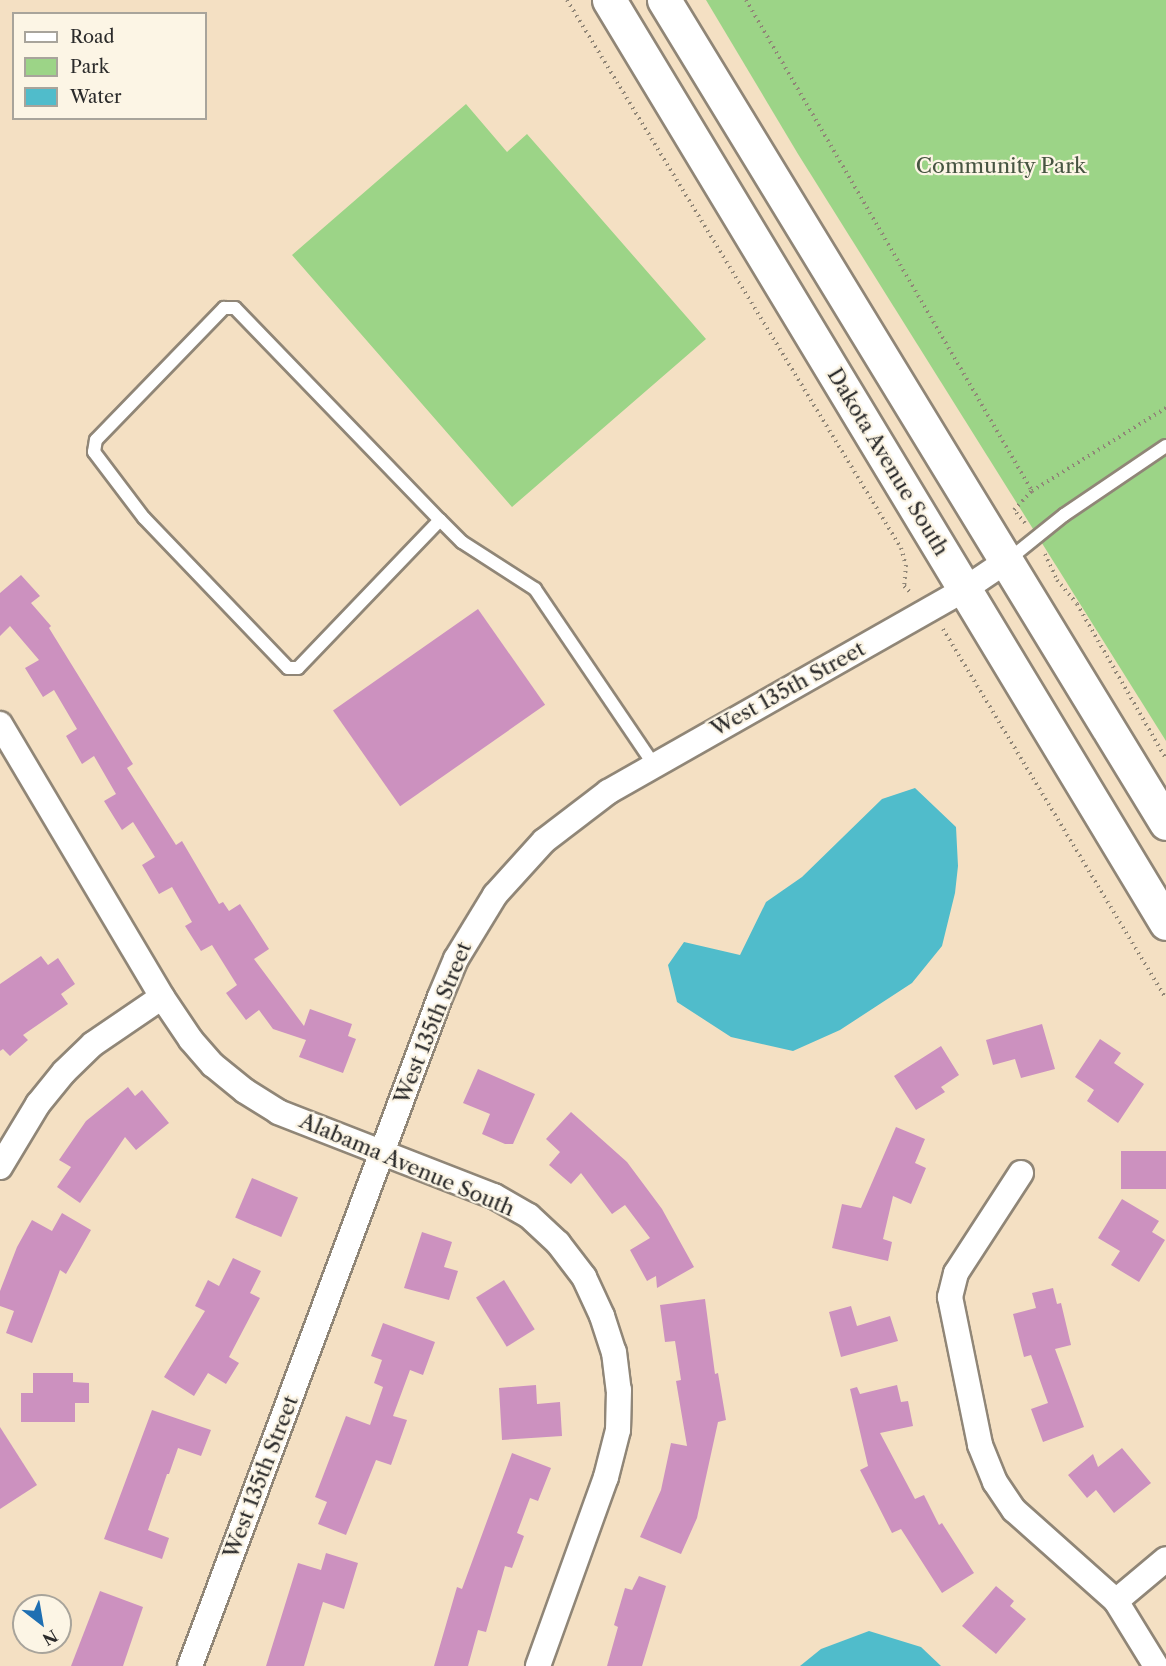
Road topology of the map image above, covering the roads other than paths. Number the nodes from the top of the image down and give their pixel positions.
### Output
1 (609, 0) edge
2 (664, 0) edge
3 (1166, 446) edge
4 (440, 520) junction
5 (1008, 560) junction
6 (965, 590) junction
7 (3, 734) edge
8 (654, 765) junction
9 (1166, 823) edge
10 (1166, 923) edge
11 (162, 997) junction
12 (382, 1152) junction
13 (0, 1167) edge
14 (1021, 1173) dead end
15 (1166, 1559) edge
16 (1116, 1601) junction
17 (190, 1666) edge
18 (538, 1666) edge
19 (1156, 1666) edge

1 - 6 main road, Dakota Avenue South
2 - 5 main road
3 - 5 lane
4 - 4 lane
4 - 8 lane
5 - 6 street, West 135th Street
5 - 9 main road
6 - 8 street, West 135th Street
6 - 10 main road, Dakota Avenue South
7 - 11 street, Alabama Avenue South
8 - 12 street, West 135th Street
11 - 12 street, Alabama Avenue South
11 - 13 street
12 - 17 street, West 135th Street
12 - 18 street, Alabama Avenue South
14 - 16 street
15 - 16 street
16 - 19 street

